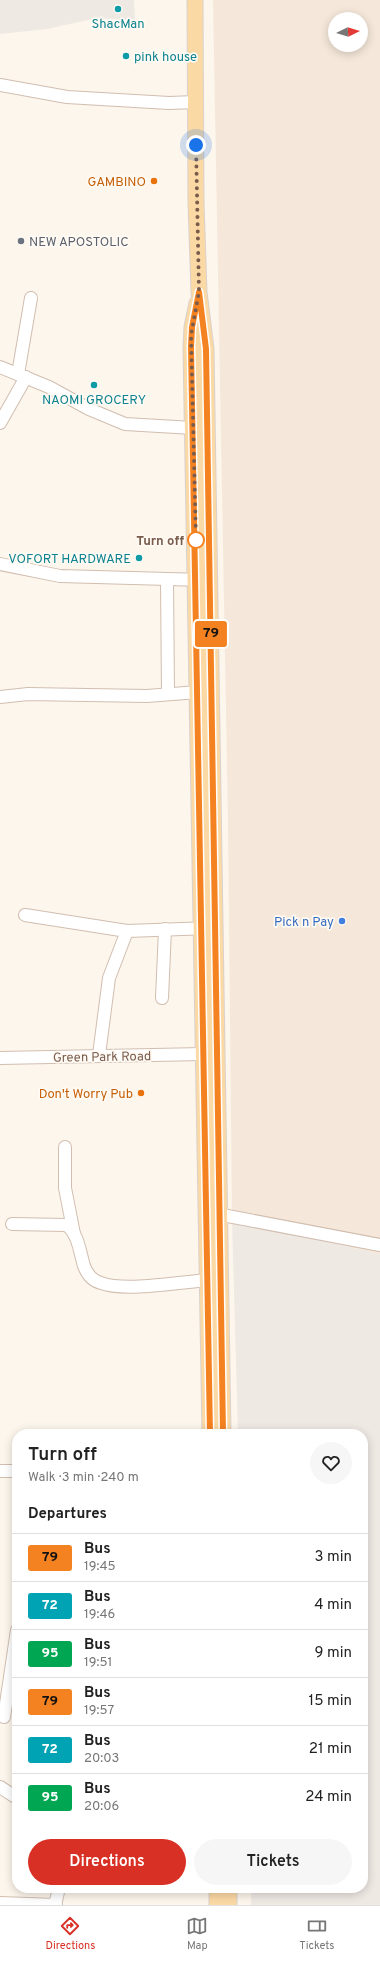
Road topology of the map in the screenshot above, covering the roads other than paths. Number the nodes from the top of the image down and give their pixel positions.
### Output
1 (195, 0) edge
2 (0, 85) edge
3 (196, 102) junction
4 (199, 292) junction
5 (32, 298) dead end
6 (0, 367) edge
7 (22, 375) junction
8 (0, 423) edge
9 (193, 428) junction
10 (0, 564) edge
11 (167, 580) junction
12 (203, 580) junction
13 (198, 692) junction
14 (168, 694) junction
15 (0, 697) edge
16 (25, 915) dead end
17 (208, 928) junction
18 (165, 929) junction
19 (127, 931) junction
20 (162, 998) dead end
21 (204, 1054) junction
22 (99, 1056) junction
23 (0, 1058) edge
24 (65, 1147) dead end
25 (214, 1213) junction
26 (12, 1224) dead end
27 (74, 1234) junction
28 (380, 1245) edge
29 (208, 1280) junction
30 (215, 1339) junction
31 (210, 1429) edge
32 (223, 1429) edge
33 (0, 1471) edge
34 (12, 1471) edge
35 (12, 1663) edge
36 (4, 1717) dead end
37 (0, 1787) edge
38 (12, 1795) edge
39 (59, 1893) edge
40 (217, 1893) edge
41 (229, 1893) edge
42 (0, 1903) edge
43 (55, 1905) edge
44 (217, 1905) edge
45 (229, 1905) edge

1 - 3 main road
2 - 3 street
3 - 4 main road
4 - 9 main road
4 - 12 main road
5 - 7 street
6 - 7 street
7 - 8 street
7 - 9 street
9 - 12 main road
10 - 11 street
11 - 12 street
11 - 14 street
12 - 13 main road
12 - 17 main road
13 - 14 street
13 - 17 main road
14 - 15 street
16 - 19 street
17 - 18 street
17 - 21 main road
17 - 25 main road
18 - 19 street
18 - 20 street
19 - 22 street
21 - 22 street, Green Park Road
21 - 25 main road
22 - 23 street, Green Park Road
24 - 27 street
25 - 28 street
25 - 29 main road
25 - 30 main road
26 - 27 street
27 - 29 street
29 - 30 main road
30 - 31 main road
30 - 32 main road
33 - 34 street
35 - 36 street
37 - 38 street
39 - 43 street
40 - 44 main road
41 - 45 main road
42 - 43 street

